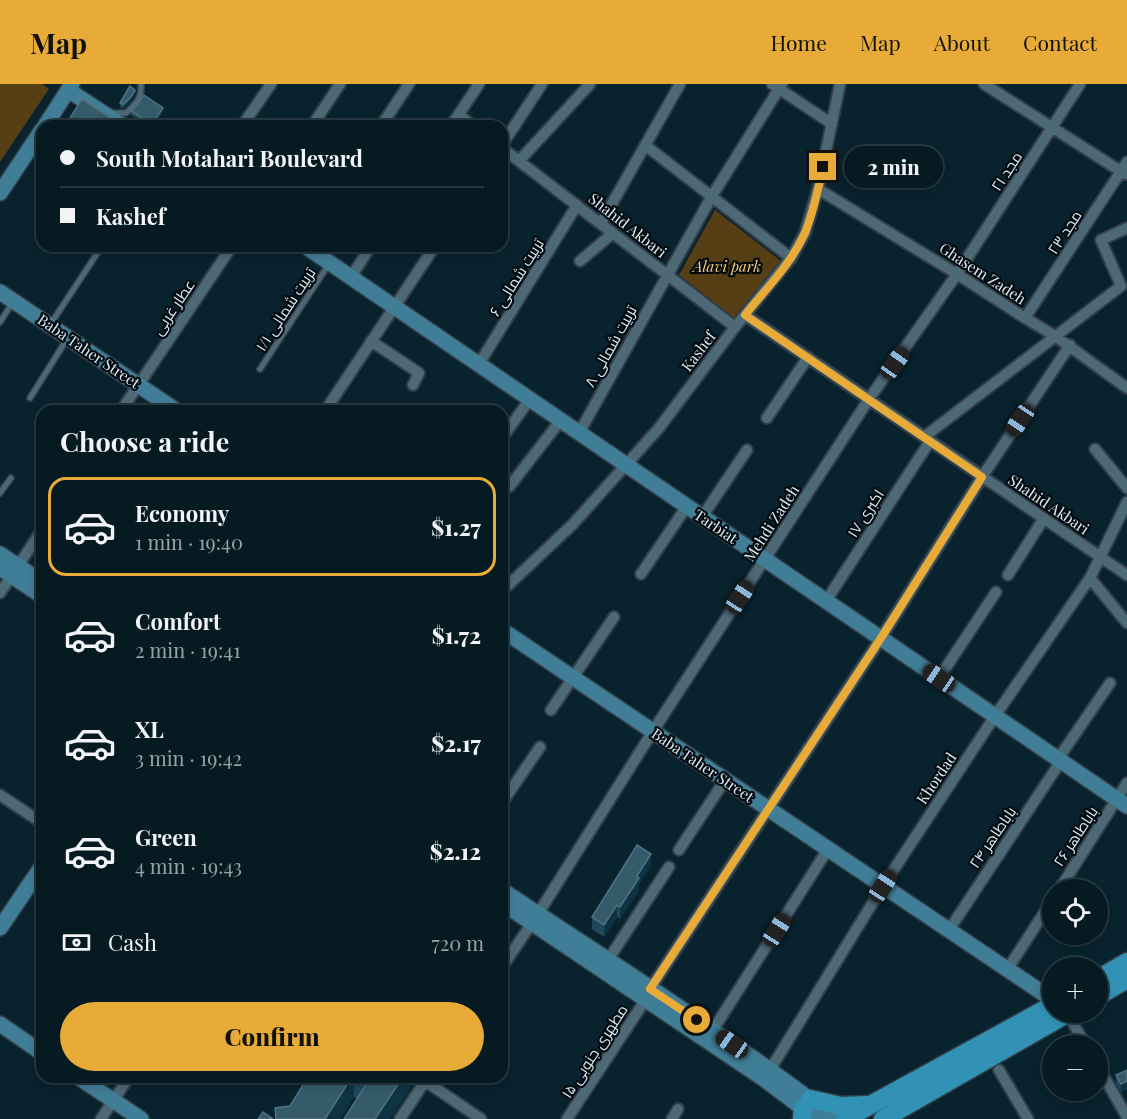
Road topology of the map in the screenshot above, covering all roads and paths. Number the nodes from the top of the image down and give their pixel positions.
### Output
1 (141, 84) edge
2 (271, 84) edge
3 (340, 84) edge
4 (408, 84) edge
5 (479, 84) edge
6 (542, 84) edge
7 (590, 84) edge
8 (680, 84) edge
9 (840, 84) edge
10 (985, 84) edge
11 (1080, 84) edge
12 (66, 86) edge
13 (778, 86) edge
14 (459, 115) junction
15 (48, 120) edge
16 (114, 120) edge
17 (246, 120) edge
18 (316, 120) edge
19 (385, 120) edge
20 (455, 120) edge
21 (465, 120) edge
22 (832, 124) junction
23 (1053, 127) junction
24 (508, 138) edge
25 (36, 144) edge
26 (645, 145) junction
27 (508, 152) edge
28 (519, 161) junction
29 (1125, 169) edge
30 (818, 189) junction
31 (0, 193) edge
32 (712, 196) junction
33 (577, 206) junction
34 (601, 224) junction
35 (1127, 228) edge
36 (613, 233) junction
37 (98, 252) edge
38 (228, 252) edge
39 (314, 252) edge
40 (367, 252) edge
41 (431, 252) edge
42 (791, 258) junction
43 (580, 261) dead end
44 (330, 263) junction
45 (957, 273) junction
46 (668, 275) junction
47 (351, 277) junction
48 (0, 292) edge
49 (14, 301) junction
50 (395, 307) junction
51 (745, 315) junction
52 (1025, 318) junction
53 (0, 322) edge
54 (50, 325) junction
55 (735, 327) junction
56 (1055, 336) junction
57 (68, 338) junction
58 (371, 341) junction
59 (1070, 345) junction
60 (808, 357) junction
61 (479, 364) junction
62 (260, 369) dead end
63 (139, 385) junction
64 (413, 385) dead end
65 (1127, 388) edge
66 (30, 398) dead end
67 (530, 399) junction
68 (869, 399) junction
69 (126, 405) edge
70 (168, 405) edge
71 (329, 405) edge
72 (767, 418) dead end
73 (561, 420) junction
74 (508, 430) edge
75 (579, 433) junction
76 (927, 439) junction
77 (1095, 449) dead end
78 (747, 450) dead end
79 (627, 465) junction
80 (982, 477) junction
81 (11, 478) dead end
82 (509, 487) dead end
83 (1127, 488) edge
84 (0, 493) edge
85 (1127, 502) edge
86 (687, 506) junction
87 (702, 517) junction
88 (1044, 519) junction
89 (36, 538) edge
90 (0, 554) edge
91 (1100, 557) junction
92 (765, 559) junction
93 (10, 570) edge
94 (641, 574) dead end
95 (1008, 575) dead end
96 (1127, 575) edge
97 (1090, 578) junction
98 (36, 580) edge
99 (508, 585) edge
100 (36, 591) edge
101 (996, 592) dead end
102 (0, 593) edge
103 (826, 601) junction
104 (614, 617) dead end
105 (1127, 623) edge
106 (508, 634) edge
107 (881, 638) junction
108 (573, 677) junction
109 (939, 678) junction
110 (1110, 683) dead end
111 (552, 710) dead end
112 (995, 716) junction
113 (653, 731) junction
114 (540, 747) dead end
115 (1060, 760) junction
116 (725, 780) junction
117 (1127, 783) edge
118 (508, 794) edge
119 (0, 795) edge
120 (1122, 802) edge
121 (768, 809) junction
122 (36, 820) edge
123 (828, 849) junction
124 (679, 850) dead end
125 (669, 867) dead end
126 (36, 875) edge
127 (1067, 879) edge
128 (883, 886) junction
129 (508, 895) edge
130 (508, 906) edge
131 (1042, 915) edge
132 (535, 918) junction
133 (0, 928) edge
134 (949, 930) junction
135 (508, 958) edge
136 (608, 960) junction
137 (1127, 962) edge
138 (1007, 970) junction
139 (1108, 972) edge
140 (1127, 979) edge
141 (1108, 990) edge
142 (648, 994) junction
143 (1042, 995) edge
144 (1042, 1018) edge
145 (1042, 1020) edge
146 (0, 1024) edge
147 (713, 1030) junction
148 (36, 1049) edge
149 (770, 1070) junction
150 (999, 1070) dead end
151 (87, 1083) edge
152 (125, 1083) edge
153 (421, 1083) edge
154 (431, 1083) edge
155 (1108, 1084) edge
156 (113, 1101) junction
157 (869, 1105) junction
158 (808, 1111) edge
159 (1127, 1117) edge
160 (887, 1118) edge
161 (101, 1119) edge
162 (141, 1119) edge
163 (400, 1119) edge
164 (481, 1119) edge
165 (567, 1119) edge
166 (836, 1119) edge
167 (845, 1119) edge
168 (1028, 1119) edge

1 - 12 lane
2 - 17 street
3 - 18 street
4 - 19 street
5 - 14 street
6 - 24 street
7 - 28 street
8 - 26 street
9 - 22 street, Kashef
10 - 23 street
11 - 23 street, مجد ۲۱
12 - 15 street
12 - 16 street
13 - 22 street
13 - 32 street, تربیت شمالی ۸
14 - 20 street
14 - 21 street
22 - 30 street, Kashef
23 - 29 street
23 - 45 street, مجد ۲۱
25 - 31 street
26 - 32 street
26 - 34 street
27 - 28 street, Shahid Akbari
28 - 33 street, Shahid Akbari
29 - 52 street, مجد ۲۳
30 - 42 street, Kashef
30 - 45 street, Ghasem Zadeh
32 - 42 street
32 - 46 street, تربیت شمالی ۸
33 - 34 street, Shahid Akbari
33 - 61 street, تربیت شمالی ۶
34 - 36 street, Shahid Akbari
35 - 56 street, اکبری ۱۷
36 - 43 street
36 - 46 street, Shahid Akbari
37 - 54 lane
38 - 63 street, عطار غربی
39 - 44 street, Tarbiat
40 - 47 street
41 - 50 street
42 - 51 street, Kashef
44 - 47 street, Tarbiat
44 - 62 lane, تربیت شمالی ۱/۱
45 - 52 street, Ghasem Zadeh
45 - 68 street, Mehdi Zadeh
46 - 55 street, Shahid Akbari
46 - 75 street, تربیت شمالی ۸
47 - 50 street, Tarbiat
48 - 49 street, Baba Taher Street
49 - 53 lane
49 - 54 street, Baba Taher Street
50 - 58 street
50 - 61 street, Tarbiat
51 - 55 street, Kashef
51 - 60 street, Shahid Akbari
52 - 56 street, Ghasem Zadeh
54 - 57 street, Baba Taher Street
55 - 79 street, Kashef
56 - 59 street, Ghasem Zadeh
56 - 76 street, اکبری ۱۷
57 - 63 street, Baba Taher Street
57 - 66 lane
58 - 64 street
58 - 71 street
59 - 65 street, Ghasem Zadeh
59 - 80 street, مطهری جنوبی ۱۵
60 - 68 street, Shahid Akbari
60 - 72 street
61 - 67 street, Tarbiat
63 - 69 street, عطار غربی
63 - 70 street, Baba Taher Street
67 - 73 street, Tarbiat
67 - 74 street
68 - 76 street, Shahid Akbari
68 - 92 street, Mehdi Zadeh
73 - 75 street, Tarbiat
73 - 82 street
75 - 79 street, Tarbiat
76 - 80 street, Shahid Akbari
76 - 103 street, اکبری ۱۷
77 - 83 street
78 - 87 street
79 - 86 street, Tarbiat
79 - 99 street, Kashef
80 - 88 street, Shahid Akbari
80 - 107 street, مطهری جنوبی ۱۵
81 - 84 lane
85 - 91 street, Khordad
86 - 87 street, Tarbiat
86 - 94 street
87 - 92 street, Tarbiat
88 - 91 street, Shahid Akbari
88 - 95 street
89 - 93 street
90 - 93 street
91 - 96 street, Shahid Akbari
91 - 97 street, Khordad
92 - 103 street, Tarbiat
92 - 113 street, Mehdi Zadeh
93 - 98 street
93 - 100 street
93 - 102 street
97 - 105 street
97 - 112 street, Khordad
101 - 109 street
103 - 107 street, Tarbiat
104 - 108 street
106 - 108 street, Baba Taher Street
107 - 109 street, Tarbiat
107 - 121 street, مطهری جنوبی ۱۵
108 - 111 street
108 - 113 street, Baba Taher Street
109 - 112 street, Tarbiat
110 - 115 street, باباطاهر ۲۴
112 - 115 street, Tarbiat
112 - 128 street, Khordad
113 - 116 street, Baba Taher Street
113 - 132 street, Mehdi Zadeh
114 - 118 street
115 - 120 street, Tarbiat
115 - 134 street, باباطاهر ۲۴
116 - 121 street, Baba Taher Street
116 - 124 street
117 - 120 street, باباطاهر ۲۶
119 - 122 street
120 - 127 street, باباطاهر ۲۶
121 - 123 street, Baba Taher Street
121 - 142 street, مطهری جنوبی ۱۵
123 - 128 street, Baba Taher Street
123 - 147 street
125 - 136 street
126 - 133 street
128 - 134 street, Baba Taher Street
128 - 149 street, Khordad
129 - 132 street
130 - 132 street
131 - 138 street
132 - 135 street, Mehdi Zadeh
132 - 136 street
132 - 142 street
134 - 138 street, Baba Taher Street
136 - 142 street
137 - 139 main road
138 - 143 street, Baba Taher Street
140 - 141 main road
142 - 147 street
142 - 158 street
142 - 165 street, مطهری جنوبی ۱۵
144 - 157 main road
145 - 160 main road
146 - 148 street
147 - 149 street
149 - 158 street
150 - 168 street
151 - 156 street
152 - 156 street
153 - 163 street
154 - 164 street
155 - 159 street
156 - 161 street
156 - 162 street
157 - 158 main road
157 - 167 main road
158 - 166 street

